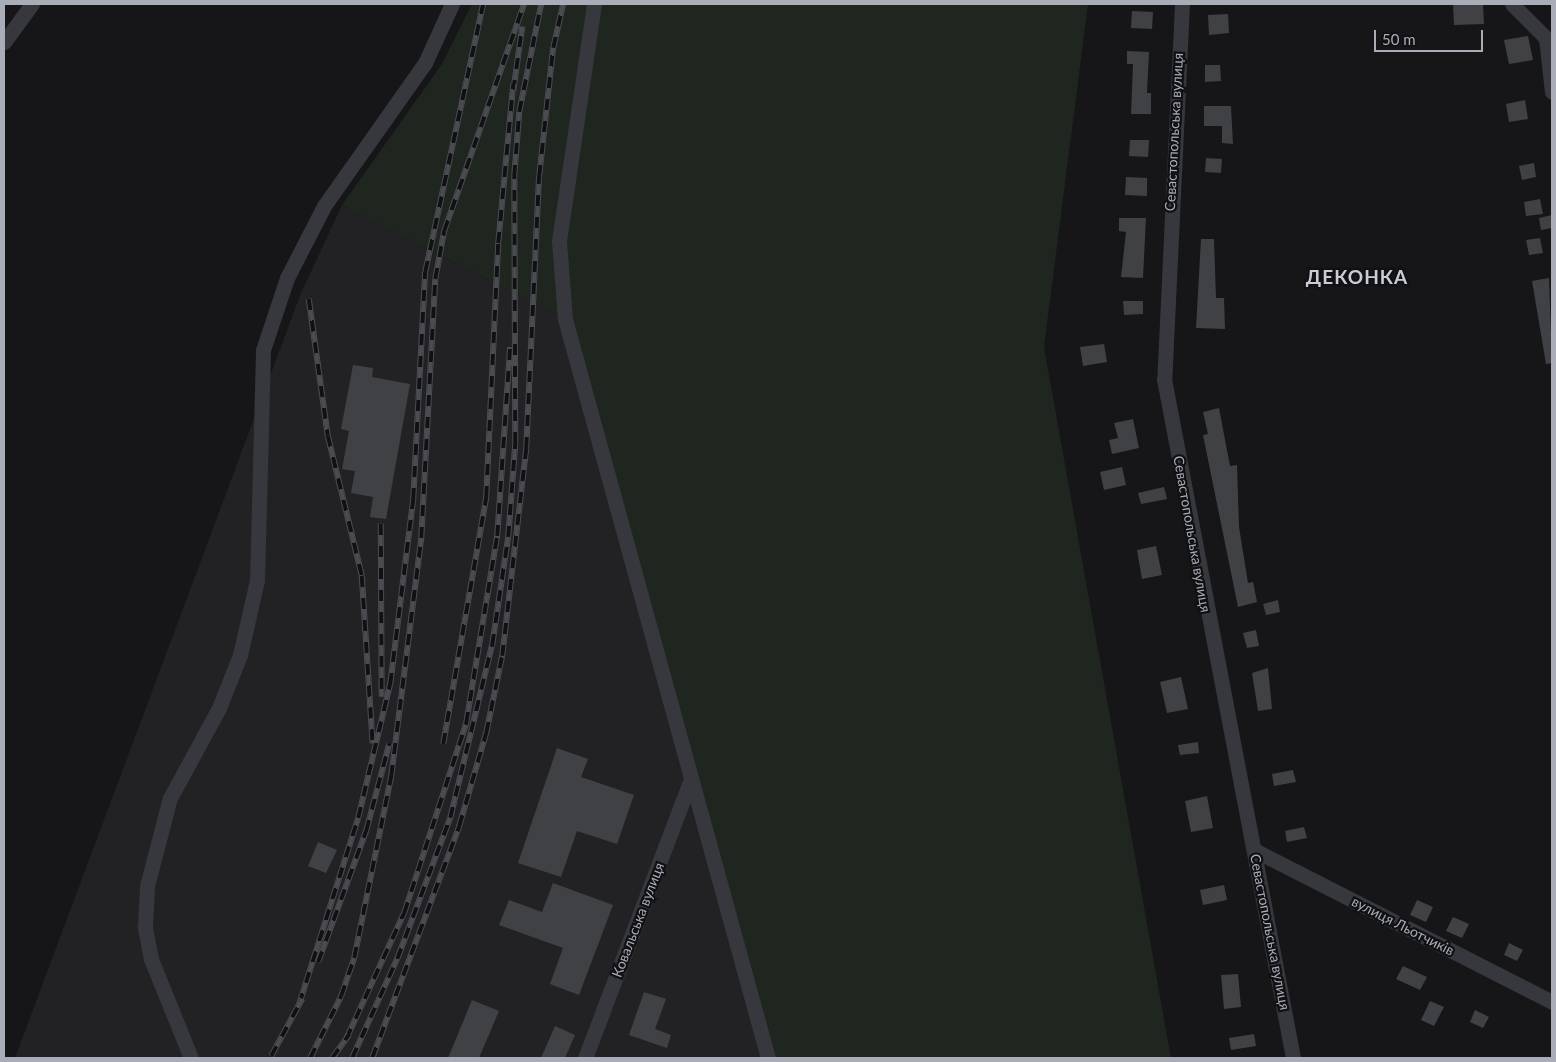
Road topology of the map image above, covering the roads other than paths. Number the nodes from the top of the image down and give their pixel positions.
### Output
1 (32, 4) edge
2 (452, 4) edge
3 (594, 4) edge
4 (1182, 4) edge
5 (1512, 4) edge
6 (4, 42) edge
7 (1552, 92) edge
8 (690, 782) junction
9 (1254, 850) junction
10 (1552, 1002) edge
11 (191, 1058) edge
12 (585, 1058) edge
13 (768, 1058) edge
14 (1292, 1058) edge

1 - 6 street
2 - 11 street
3 - 8 street
4 - 9 street, Севастопольська вулиця
5 - 7 street
8 - 12 street, Ковальська вулиця
8 - 13 street
9 - 10 street, вулиця Льотчиків
9 - 14 street, Севастопольська вулиця

